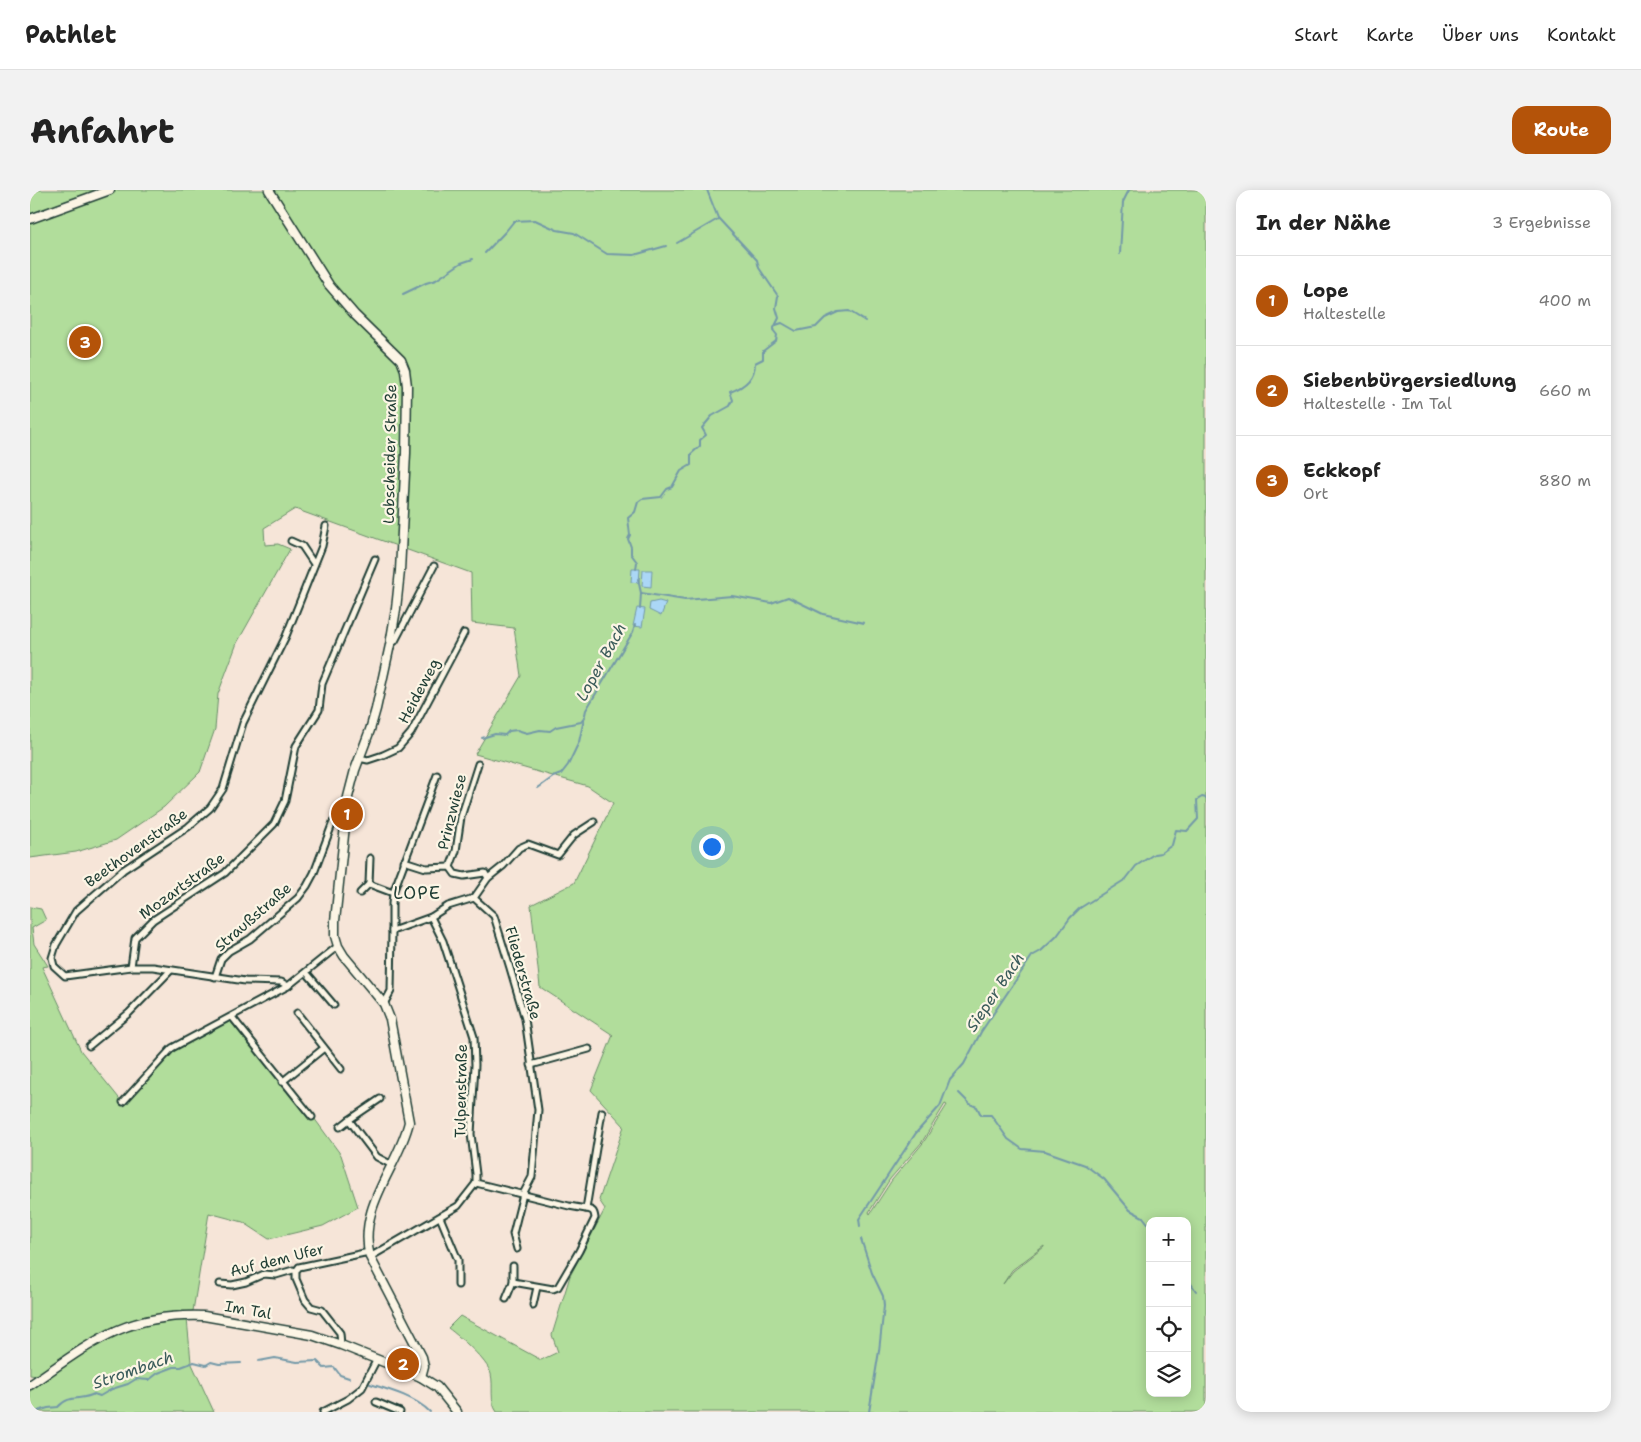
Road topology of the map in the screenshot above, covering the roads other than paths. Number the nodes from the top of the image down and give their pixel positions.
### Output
1 (110, 190) edge
2 (269, 190) edge
3 (30, 219) edge
4 (326, 526) dead end
5 (291, 541) dead end
6 (375, 559) dead end
7 (314, 564) junction
8 (434, 566) dead end
9 (464, 633) dead end
10 (390, 645) junction
11 (359, 758) junction
12 (478, 764) dead end
13 (437, 775) dead end
14 (333, 822) dead end
15 (594, 822) dead end
16 (370, 858) dead end
17 (404, 861) junction
18 (450, 867) junction
19 (488, 878) junction
20 (368, 884) junction
21 (394, 893) junction
22 (360, 894) dead end
23 (474, 898) junction
24 (430, 917) junction
25 (392, 932) junction
26 (338, 946) junction
27 (131, 967) junction
28 (171, 970) junction
29 (306, 972) junction
30 (215, 977) junction
31 (288, 986) junction
32 (384, 1004) junction
33 (334, 1005) dead end
34 (297, 1013) dead end
35 (232, 1017) junction
36 (89, 1046) dead end
37 (324, 1048) junction
38 (589, 1049) dead end
39 (531, 1065) junction
40 (342, 1069) dead end
41 (282, 1082) junction
42 (380, 1099) dead end
43 (123, 1102) dead end
44 (602, 1112) dead end
45 (312, 1118) dead end
46 (349, 1120) junction
47 (340, 1127) dead end
48 (392, 1165) junction
49 (476, 1183) junction
50 (523, 1194) junction
51 (586, 1209) junction
52 (440, 1217) junction
53 (517, 1249) dead end
54 (370, 1254) junction
55 (513, 1266) dead end
56 (296, 1271) junction
57 (513, 1282) junction
58 (220, 1284) dead end
59 (458, 1285) dead end
60 (537, 1287) junction
61 (506, 1299) dead end
62 (533, 1305) dead end
63 (340, 1345) junction
64 (377, 1359) junction
65 (421, 1377) junction
66 (31, 1384) edge
67 (376, 1402) dead end
68 (323, 1412) edge
69 (400, 1412) edge
70 (456, 1412) edge

1 - 3 street
2 - 10 street, Lobscheider Straße
4 - 7 street, Beethovenstraße
5 - 7 street
6 - 27 street, Mozartstraße
7 - 27 street, Beethovenstraße
8 - 10 street, Lobscheider Straße
9 - 11 street, Heideweg
10 - 11 street, Lobscheider Straße
11 - 26 street, Lobscheider Straße
12 - 18 street, Prinzwiese
13 - 17 street
14 - 30 street, Straußstraße
15 - 19 street
16 - 20 street
17 - 18 street
17 - 21 street
18 - 19 street
19 - 23 street
20 - 21 street
20 - 22 street
21 - 25 street
23 - 24 street
23 - 39 street, Fliederstraße
24 - 25 street
24 - 49 street, Tulpenstraße
25 - 32 street
26 - 29 street
26 - 32 street, Lobscheider Straße
27 - 28 street, Beethovenstraße
28 - 30 street, Beethovenstraße
28 - 36 street
29 - 31 street
29 - 33 street
30 - 31 street, Beethovenstraße
31 - 35 street
32 - 48 street, Lobscheider Straße
34 - 37 street
35 - 41 street
35 - 43 street
37 - 40 street
37 - 41 street
38 - 39 street
39 - 50 street, Fliederstraße
41 - 45 street
42 - 46 street
44 - 51 street
46 - 47 street
46 - 48 street
48 - 54 street, Lobscheider Straße
49 - 50 street
49 - 52 street, Auf dem Ufer
50 - 51 street
50 - 53 street, Fliederstraße
51 - 60 street
52 - 54 street, Auf dem Ufer
52 - 59 street
54 - 56 street, Auf dem Ufer
54 - 65 street, Lobscheider Straße
55 - 57 street
56 - 58 street, Auf dem Ufer
56 - 63 street
57 - 60 street
57 - 61 street
60 - 62 street
63 - 64 street, Im Tal
63 - 66 street, Im Tal
64 - 65 street, Im Tal
64 - 68 street
65 - 70 street, Im Tal
67 - 69 street

